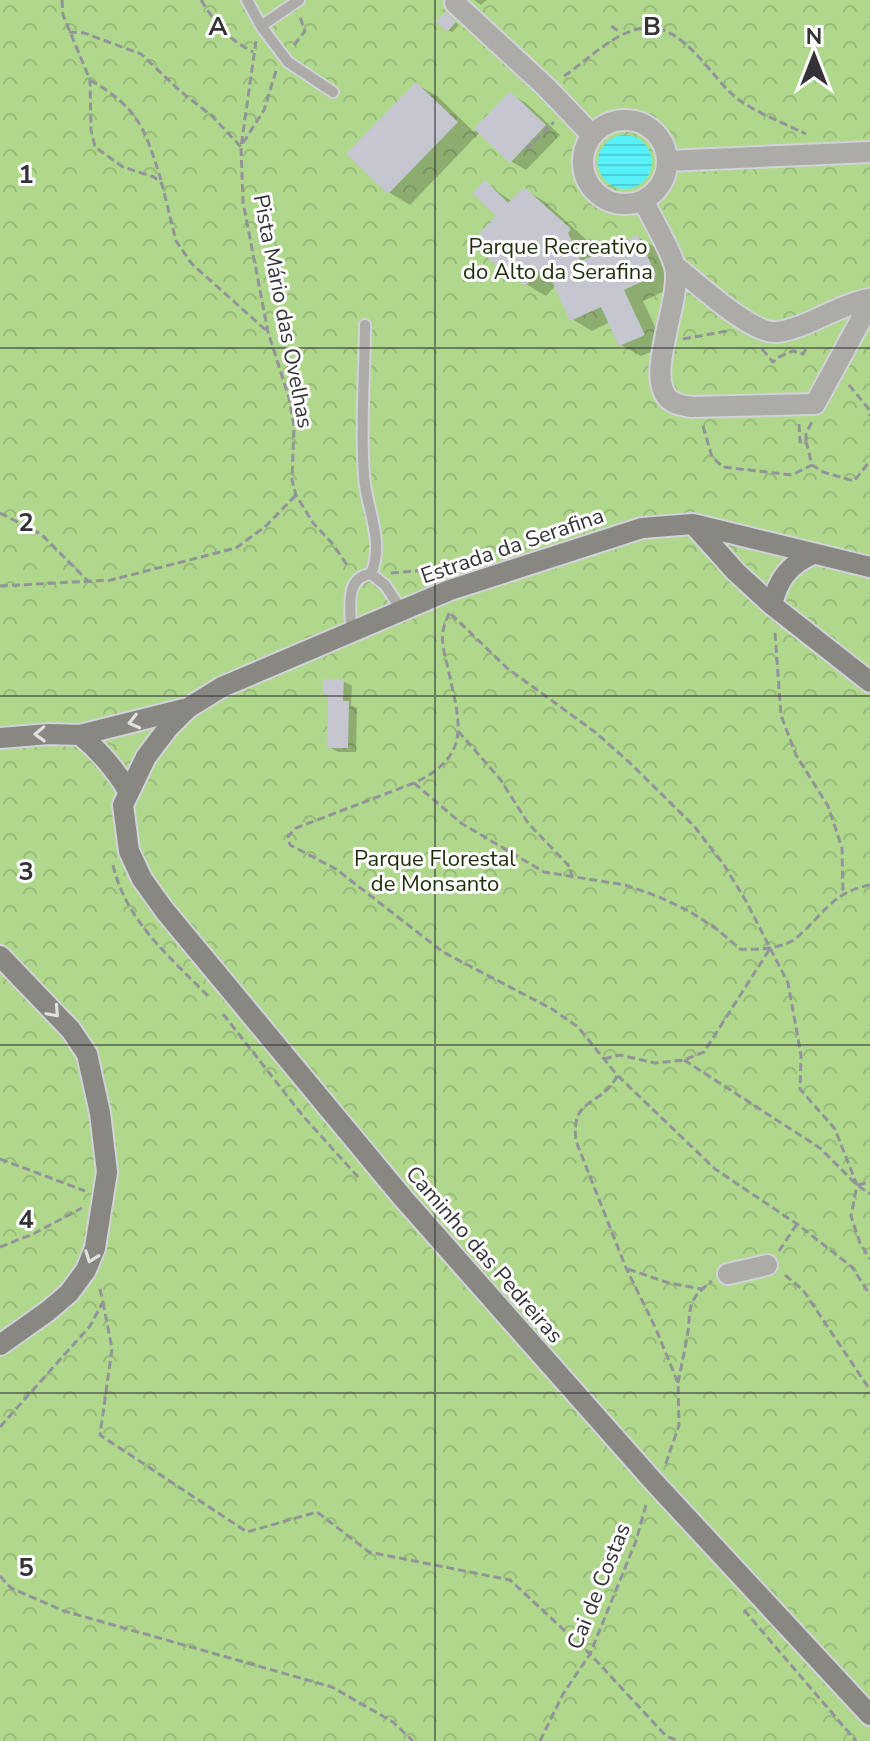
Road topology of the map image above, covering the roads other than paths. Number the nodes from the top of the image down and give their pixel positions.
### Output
1 (247, 0) edge
2 (296, 1) edge
3 (455, 3) dead end
4 (261, 26) junction
5 (333, 92) dead end
6 (592, 135) junction
7 (870, 152) edge
8 (667, 161) junction
9 (643, 200) junction
10 (675, 266) junction
11 (870, 301) edge
12 (813, 320) junction
13 (365, 325) dead end
14 (843, 352) junction
15 (693, 524) junction
16 (813, 554) junction
17 (870, 567) edge
18 (371, 574) junction
19 (772, 605) junction
20 (401, 609) junction
21 (351, 630) junction
22 (870, 682) edge
23 (188, 708) junction
24 (80, 735) junction
25 (0, 738) edge
26 (129, 792) junction
27 (0, 956) edge
28 (770, 1264) road end
29 (721, 1277) road end
30 (0, 1345) edge
31 (870, 1715) edge

1 - 4 lane
2 - 4 lane
3 - 6 street
4 - 5 lane
6 - 8 street
6 - 9 street
7 - 8 street
8 - 9 street
9 - 10 street
10 - 12 street
10 - 14 street
11 - 12 street
11 - 14 street
12 - 14 street
13 - 18 lane
15 - 16 street, Estrada da Serafina
15 - 19 street
15 - 20 street, Estrada da Serafina
16 - 17 street, Estrada da Serafina
16 - 19 street
18 - 20 lane
18 - 21 lane
19 - 22 street
20 - 21 street, Estrada da Serafina
21 - 23 street, Estrada da Serafina
23 -> 24 street
23 - 26 street, Caminho das Pedreiras
24 -> 25 street
24 - 26 street
26 - 31 street, Caminho das Pedreiras
27 -> 30 street
28 - 29 street

